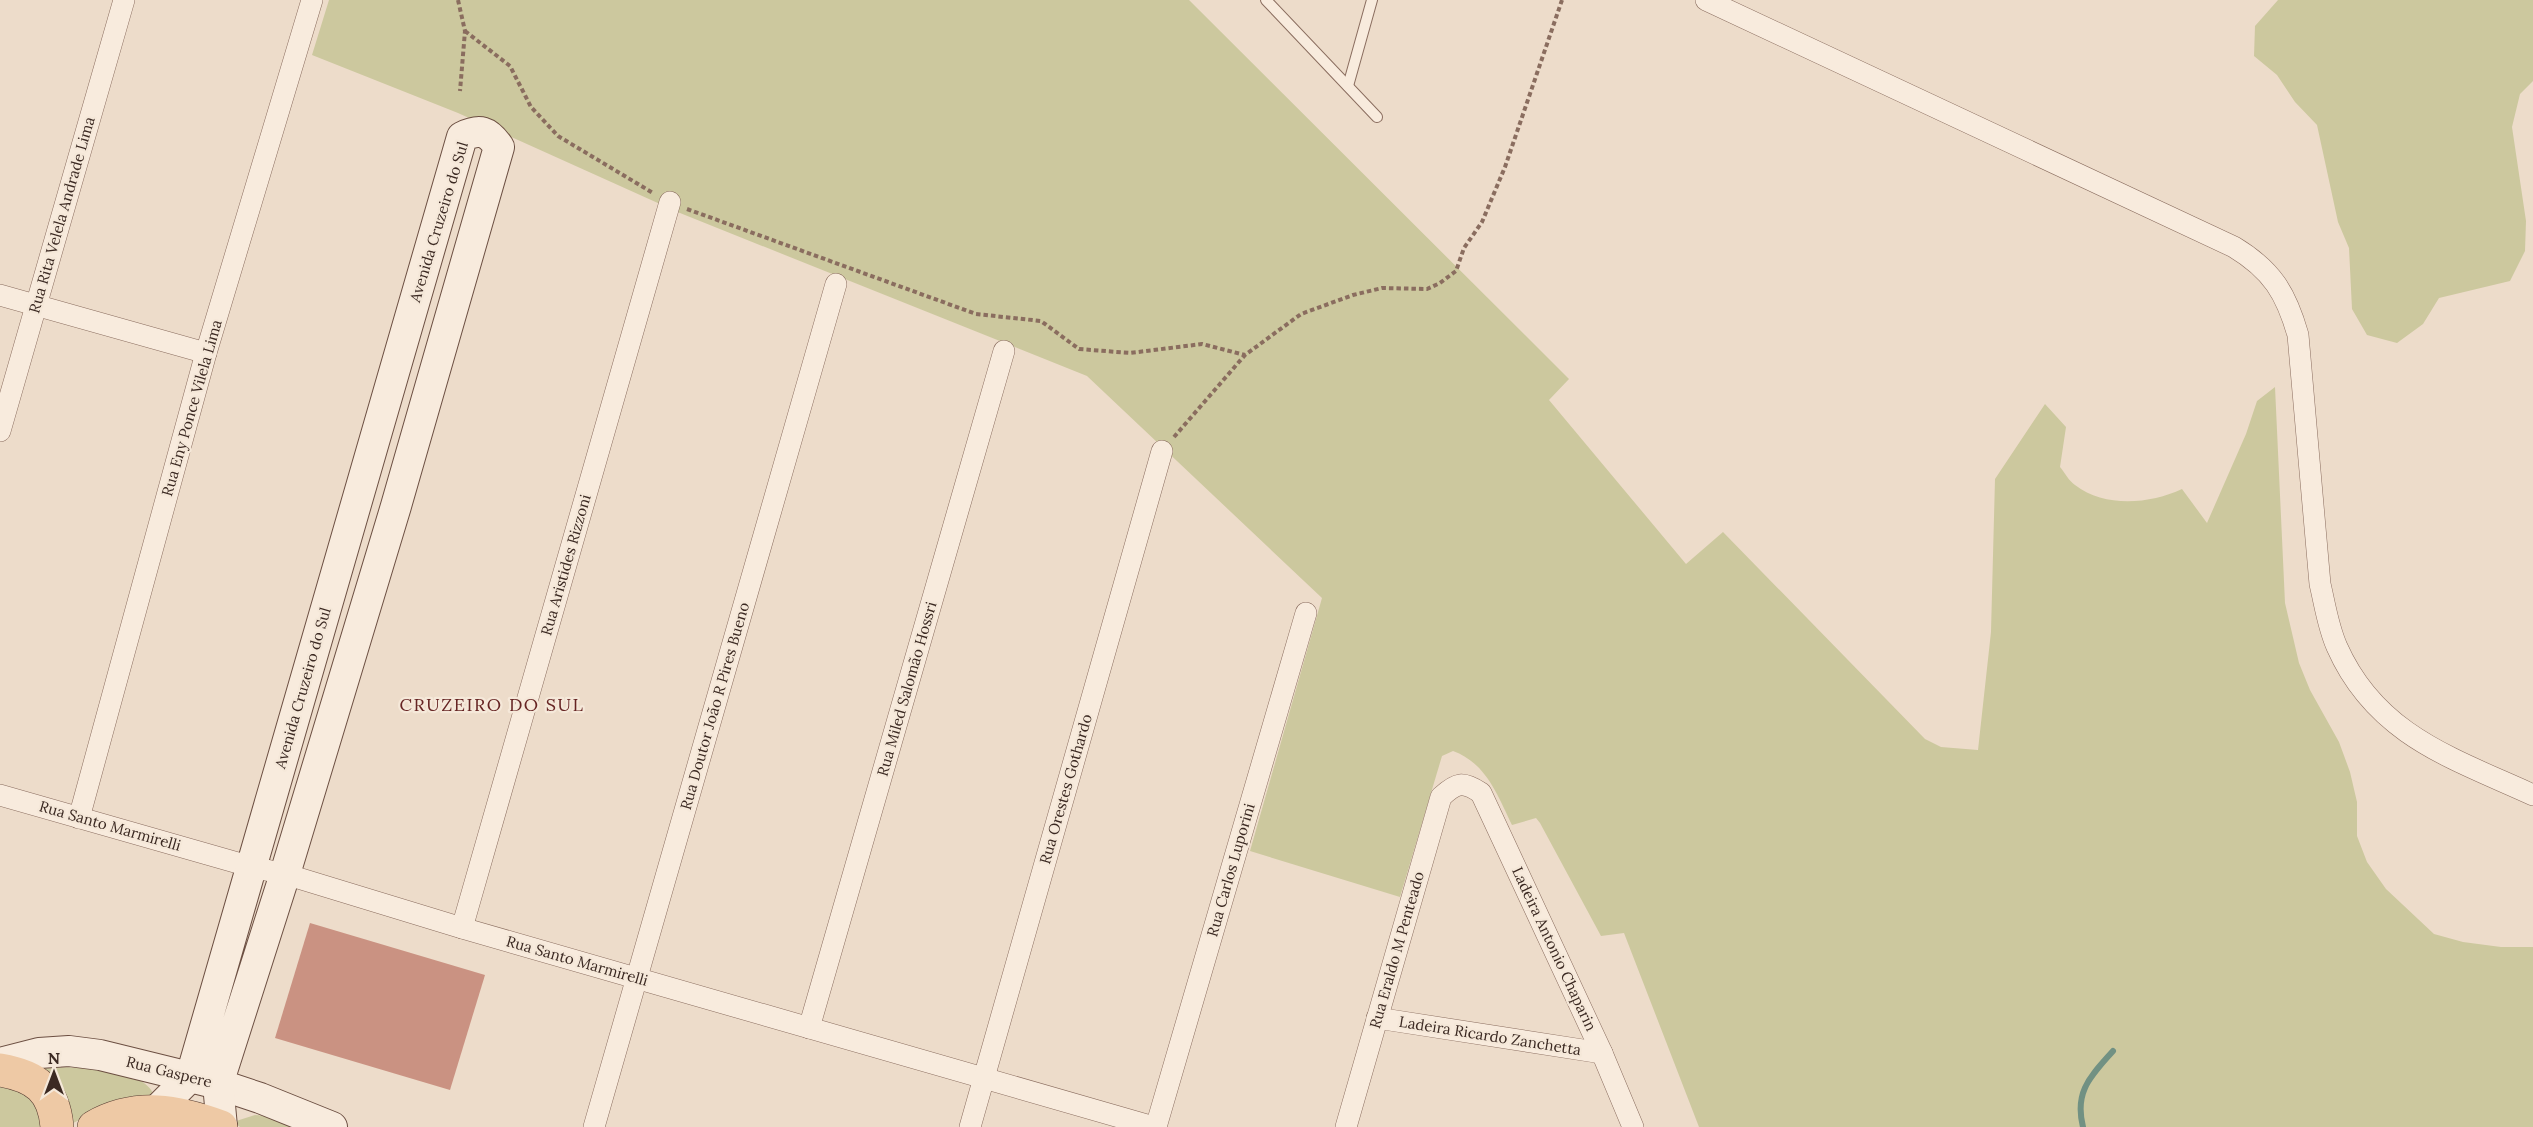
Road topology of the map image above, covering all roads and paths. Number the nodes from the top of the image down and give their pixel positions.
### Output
1 (124, 0) edge
2 (312, 0) edge
3 (459, 0) edge
4 (1266, 0) edge
5 (1372, 0) edge
6 (1562, 0) edge
7 (1706, 0) edge
8 (465, 31) junction
9 (1348, 86) junction
10 (459, 92) dead end
11 (1377, 117) dead end
12 (670, 202) junction
13 (836, 284) dead end
14 (0, 295) edge
15 (36, 305) junction
16 (1004, 351) dead end
17 (206, 353) junction
18 (1245, 355) junction
19 (0, 431) edge
20 (1162, 451) joint
21 (359, 495) junction
22 (396, 506) junction
23 (1306, 613) dead end
24 (1461, 784) joint
25 (0, 795) edge
26 (2533, 795) edge
27 (79, 818) junction
28 (252, 867) junction
29 (285, 874) junction
30 (462, 928) junction
31 (637, 978) junction
32 (1377, 1018) junction
33 (809, 1028) junction
34 (1602, 1053) junction
35 (0, 1063) edge
36 (0, 1070) edge
37 (984, 1078) junction
38 (204, 1080) junction
39 (156, 1111) junction
40 (57, 1127) edge
41 (94, 1127) edge
42 (222, 1127) edge
43 (332, 1127) edge
44 (594, 1127) edge
45 (970, 1127) edge
46 (1155, 1127) edge
47 (1346, 1127) edge
48 (1633, 1127) edge

1 - 15 street, Rua Rita Velela Andrade Lima
2 - 17 street, Rua Eny Ponce Vilela Lima
3 - 8 path
4 - 9 lane
5 - 9 lane
6 - 18 path
7 - 26 street
8 - 10 path
8 - 12 path
9 - 11 lane
12 - 18 path
12 - 30 street, Rua Aristides Rizzoni
13 - 31 street, Rua Doutor João R Pires Bueno
14 - 15 street
15 - 17 street
15 - 19 street, Rua Rita Velela Andrade Lima
16 - 33 street, Rua Miled Salomão Hossri
17 - 27 street, Rua Eny Ponce Vilela Lima
18 - 20 path
20 - 37 street, Rua Orestes Gothardo
21 - 22 street
21 - 22 street, Avenida Cruzeiro do Sul
21 - 28 street, Avenida Cruzeiro do Sul
22 - 29 street, Avenida Cruzeiro do Sul
23 - 46 street, Rua Carlos Luporini
24 - 32 street, Rua Eraldo M Penteado
24 - 34 street, Ladeira Antonio Chaparin
25 - 27 street, Rua Santo Marmirelli
27 - 28 street, Rua Santo Marmirelli
28 - 29 street, Rua Santo Marmirelli
28 - 38 street, Avenida Cruzeiro do Sul
29 - 30 street, Rua Santo Marmirelli
29 - 38 street, Avenida Cruzeiro do Sul
30 - 31 street, Rua Santo Marmirelli
31 - 33 street, Rua Santo Marmirelli
31 - 44 street, Rua Doutor João R Pires Bueno
32 - 34 street, Ladeira Ricardo Zanchetta
32 - 47 street, Rua Eraldo M Penteado
33 - 37 street, Rua Santo Marmirelli
34 - 48 street, Ladeira Antonio Chaparin
35 - 38 street, Rua Gaspere
36 - 40 main road
37 - 45 street, Rua Orestes Gothardo
37 - 46 street, Rua Santo Marmirelli
38 - 39 street, Avenida Cruzeiro do Sul
38 - 42 street, Avenida Cruzeiro do Sul
38 - 43 street, Rua Gaspere
39 - 41 main road
39 - 42 main road

